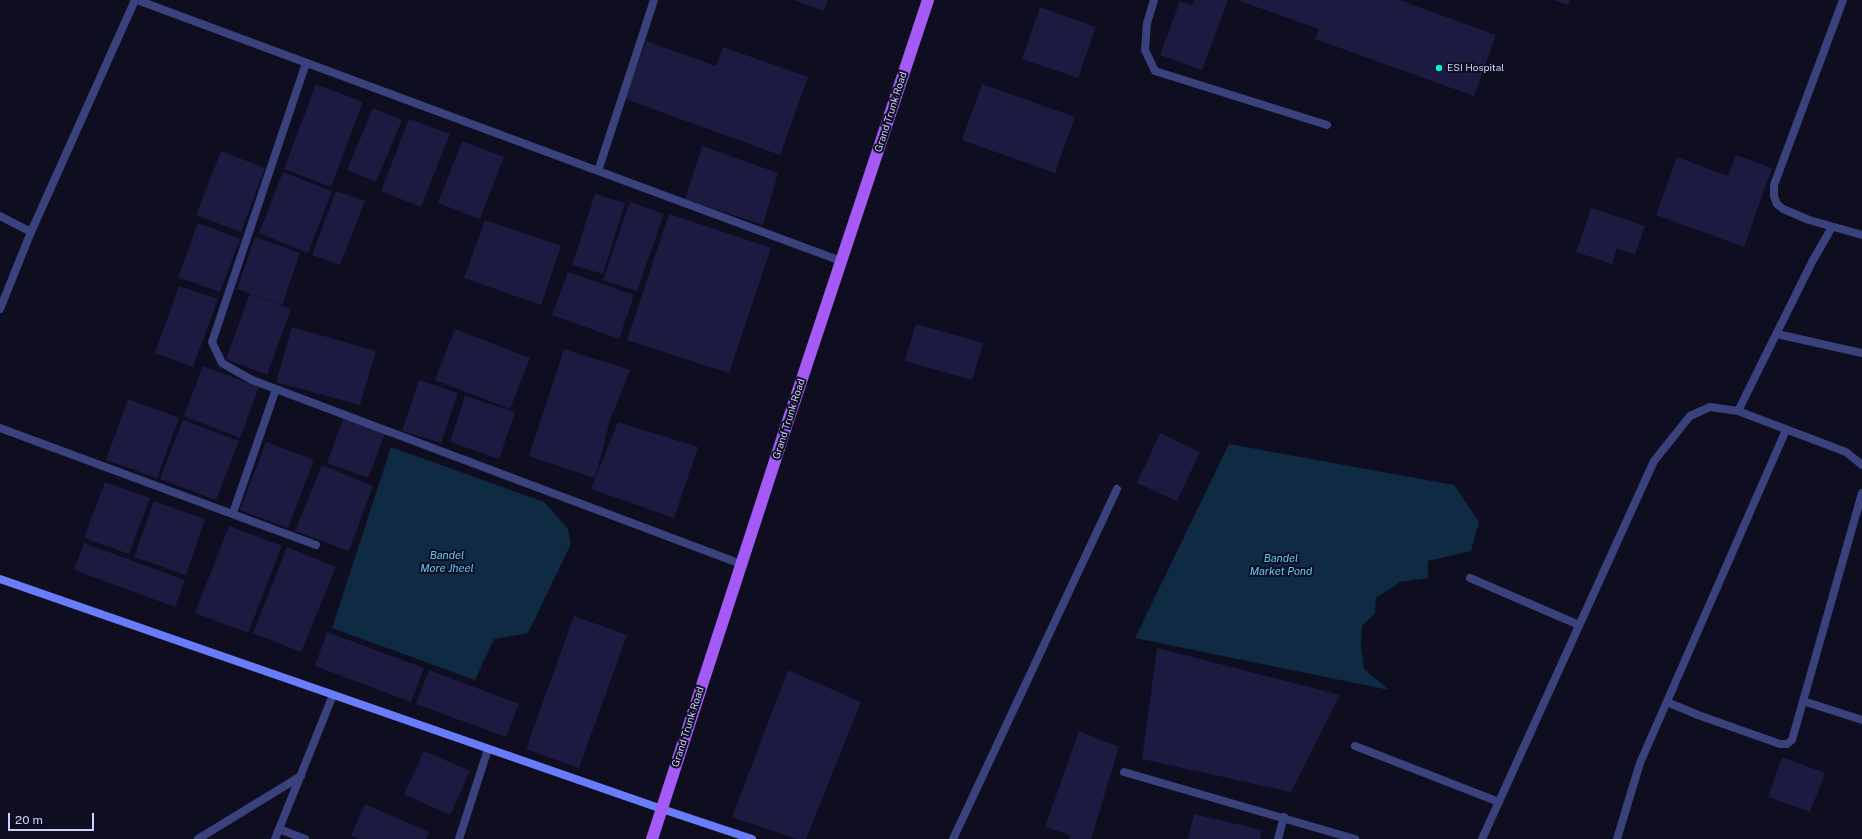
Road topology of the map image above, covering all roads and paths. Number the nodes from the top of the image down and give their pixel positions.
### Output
1 (136, 0) edge
2 (654, 0) edge
3 (928, 0) edge
4 (1154, 0) edge
5 (1843, 0) edge
6 (306, 63) junction
7 (1327, 125) dead end
8 (598, 171) junction
9 (0, 216) edge
10 (1832, 227) junction
11 (31, 232) junction
12 (1862, 235) edge
13 (841, 261) junction
14 (0, 309) edge
15 (1777, 334) junction
16 (1862, 353) edge
17 (276, 389) junction
18 (1738, 411) junction
19 (0, 428) edge
20 (1786, 430) junction
21 (1862, 465) edge
22 (1117, 489) dead end
23 (1862, 493) edge
24 (233, 513) junction
25 (316, 545) dead end
26 (741, 564) junction
27 (1470, 578) dead end
28 (0, 579) edge
29 (1579, 625) junction
30 (333, 695) junction
31 (1803, 701) junction
32 (1667, 702) junction
33 (1862, 720) edge
34 (1355, 746) dead end
35 (488, 749) junction
36 (1124, 772) dead end
37 (301, 776) junction
38 (1499, 802) junction
39 (662, 809) junction
40 (1284, 817) junction
41 (279, 829) junction
42 (198, 839) edge
43 (275, 839) edge
44 (305, 839) edge
45 (459, 839) edge
46 (652, 839) edge
47 (752, 839) edge
48 (953, 839) edge
49 (1278, 839) edge
50 (1355, 839) edge
51 (1482, 839) edge
52 (1617, 839) edge

1 - 6 street
1 - 11 street
2 - 8 street
3 - 13 main road, Grand Trunk Road
4 - 7 street
5 - 10 street
6 - 8 street
6 - 17 street
8 - 13 street
9 - 11 street
10 - 12 street
10 - 15 street
11 - 14 street
13 - 26 main road, Grand Trunk Road
15 - 16 street
15 - 18 street
17 - 24 street
17 - 26 street
18 - 20 street
18 - 29 street
19 - 24 street
20 - 21 street
20 - 32 street
22 - 48 street
23 - 31 street
24 - 25 street
26 - 39 main road, Grand Trunk Road
27 - 29 street
28 - 30 street
29 - 38 street
30 - 35 street
30 - 37 street
31 - 32 street
31 - 33 street
32 - 52 street
34 - 38 street
35 - 39 street
35 - 45 street
36 - 40 street
37 - 41 street
37 - 42 street
38 - 51 street
39 - 46 main road, Grand Trunk Road
39 - 47 street
40 - 49 street
40 - 50 street
41 - 43 street
41 - 44 street

